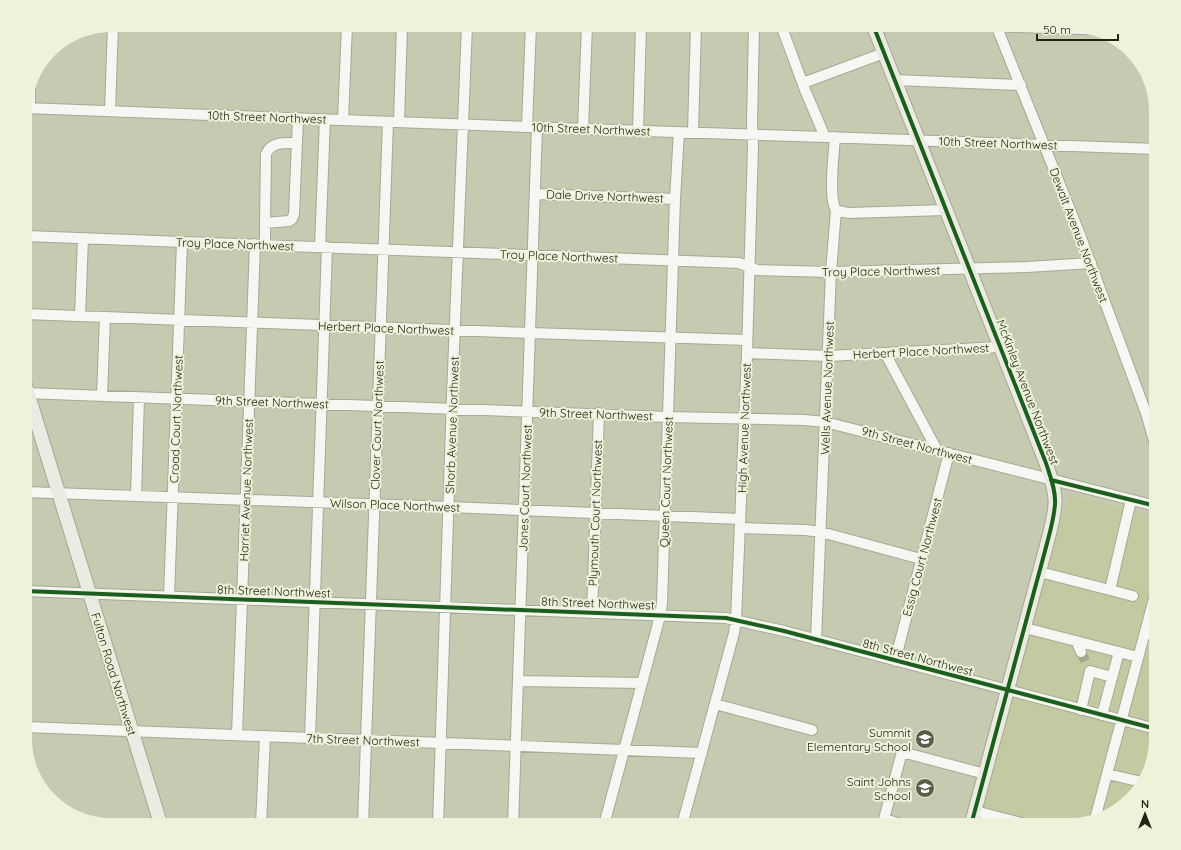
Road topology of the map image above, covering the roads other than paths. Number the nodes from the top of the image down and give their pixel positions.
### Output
1 (113, 32) edge
2 (347, 32) edge
3 (402, 32) edge
4 (467, 32) edge
5 (531, 32) edge
6 (586, 32) edge
7 (641, 32) edge
8 (696, 32) edge
9 (754, 32) edge
10 (784, 32) edge
11 (876, 32) edge
12 (999, 32) edge
13 (884, 53) junction
14 (895, 80) junction
15 (803, 83) junction
16 (1021, 85) junction
17 (32, 108) edge
18 (110, 111) junction
19 (298, 118) junction
20 (325, 119) junction
21 (343, 120) junction
22 (388, 122) junction
23 (399, 122) junction
24 (463, 125) junction
25 (532, 128) junction
26 (583, 129) junction
27 (638, 131) junction
28 (679, 132) junction
29 (693, 132) junction
30 (753, 134) junction
31 (830, 137) junction
32 (918, 140) junction
33 (297, 143) junction
34 (1044, 145) junction
35 (1149, 149) edge
36 (535, 194) junction
37 (675, 199) junction
38 (836, 210) junction
39 (945, 210) junction
40 (265, 223) junction
41 (32, 236) edge
42 (83, 238) junction
43 (182, 242) junction
44 (260, 244) junction
45 (323, 247) junction
46 (384, 250) junction
47 (458, 252) junction
48 (533, 255) junction
49 (674, 260) junction
50 (1091, 263) junction
51 (749, 267) junction
52 (969, 269) junction
53 (831, 272) junction
54 (32, 314) edge
55 (80, 316) junction
56 (105, 317) junction
57 (179, 320) junction
58 (252, 323) junction
59 (325, 326) junction
60 (380, 328) junction
61 (455, 330) junction
62 (531, 333) junction
63 (671, 338) junction
64 (747, 340) junction
65 (1000, 346) junction
66 (747, 353) junction
67 (886, 354) junction
68 (828, 356) junction
69 (32, 390) edge
70 (102, 396) junction
71 (139, 398) junction
72 (176, 399) junction
73 (250, 401) junction
74 (322, 404) junction
75 (377, 406) junction
76 (452, 408) junction
77 (32, 409) edge
78 (528, 411) junction
79 (599, 414) junction
80 (668, 417) junction
81 (744, 419) junction
82 (825, 422) junction
83 (1149, 424) edge
84 (937, 450) junction
85 (949, 453) junction
86 (1051, 480) junction
87 (32, 492) edge
88 (59, 493) junction
89 (136, 496) junction
90 (174, 498) junction
91 (246, 500) junction
92 (1131, 500) junction
93 (318, 503) junction
94 (374, 504) junction
95 (1149, 504) edge
96 (449, 507) junction
97 (524, 511) junction
98 (595, 513) junction
99 (664, 516) junction
100 (740, 524) junction
101 (821, 532) junction
102 (921, 559) junction
103 (1040, 572) junction
104 (1110, 590) junction
105 (32, 591) edge
106 (89, 594) junction
107 (1133, 596) dead end
108 (169, 597) junction
109 (242, 600) junction
110 (315, 602) junction
111 (371, 604) junction
112 (445, 607) junction
113 (520, 610) junction
114 (592, 613) junction
115 (660, 616) junction
116 (1149, 617) edge
117 (736, 620) junction
118 (1025, 628) junction
119 (1145, 632) junction
120 (1149, 633) edge
121 (816, 640) junction
122 (1076, 641) junction
123 (1081, 652) tunnel mouth
124 (1118, 652) junction
125 (1138, 657) junction
126 (895, 661) junction
127 (1112, 677) junction
128 (518, 681) junction
129 (642, 683) junction
130 (1008, 691) junction
131 (715, 704) junction
132 (1081, 710) junction
133 (1102, 715) junction
134 (1122, 720) junction
135 (32, 727) edge
136 (1149, 727) edge
137 (812, 730) dead end
138 (132, 732) junction
139 (237, 735) junction
140 (264, 736) junction
141 (310, 738) junction
142 (365, 740) junction
143 (440, 743) junction
144 (515, 746) junction
145 (624, 750) junction
146 (702, 753) junction
147 (985, 774) junction
148 (1108, 774) junction
149 (1137, 781) edge
150 (975, 811) junction
151 (1097, 814) edge
152 (159, 818) edge
153 (261, 818) edge
154 (363, 818) edge
155 (438, 818) edge
156 (513, 818) edge
157 (606, 818) edge
158 (684, 818) edge
159 (884, 818) edge
160 (974, 818) edge
161 (992, 818) edge

1 - 18 street
2 - 21 street
3 - 23 street
4 - 24 street, Shorb Avenue Northwest
5 - 25 street, Jones Court Northwest
6 - 26 street
7 - 27 street
8 - 29 street
9 - 30 street, High Avenue Northwest
10 - 15 street, Wells Avenue Northwest
11 - 13 main road, McKinley Avenue Northwest
12 - 16 street, Dewalt Avenue Northwest
13 - 14 main road, McKinley Avenue Northwest
13 - 15 street
14 - 16 street
14 - 32 main road, McKinley Avenue Northwest
15 - 31 street, Wells Avenue Northwest
16 - 34 street, Dewalt Avenue Northwest
17 - 18 street, 10th Street Northwest
18 - 19 street, 10th Street Northwest
19 - 20 street, 10th Street Northwest
19 - 33 street
20 - 21 street, 10th Street Northwest
20 - 45 street
21 - 22 street, 10th Street Northwest
22 - 23 street, 10th Street Northwest
22 - 46 street, Clover Court Northwest
23 - 24 street, 10th Street Northwest
24 - 25 street, 10th Street Northwest
24 - 47 street, Shorb Avenue Northwest
25 - 26 street, 10th Street Northwest
25 - 36 street, Jones Court Northwest
26 - 27 street, 10th Street Northwest
27 - 28 street, 10th Street Northwest
28 - 29 street, 10th Street Northwest
28 - 37 street, Queen Court Northwest
29 - 30 street, 10th Street Northwest
30 - 31 street, 10th Street Northwest
30 - 51 street, High Avenue Northwest
31 - 32 street, 10th Street Northwest
31 - 38 street, Wells Avenue Northwest
32 - 34 street, 10th Street Northwest
32 - 39 main road, McKinley Avenue Northwest
33 - 40 street
33 - 40 street, Harriet Avenue Northwest
34 - 35 street, 10th Street Northwest
34 - 50 street, Dewalt Avenue Northwest
36 - 37 street, Dale Drive Northwest
36 - 48 street, Jones Court Northwest
37 - 49 street, Queen Court Northwest
38 - 39 street
38 - 53 street, Wells Avenue Northwest
39 - 52 main road, McKinley Avenue Northwest
40 - 44 street, Harriet Avenue Northwest
41 - 42 street, Troy Place Northwest
42 - 43 street, Troy Place Northwest
42 - 55 street
43 - 44 street, Troy Place Northwest
43 - 57 street, Croad Court Northwest
44 - 45 street, Troy Place Northwest
44 - 58 street, Harriet Avenue Northwest
45 - 46 street, Troy Place Northwest
45 - 59 street
46 - 47 street, Troy Place Northwest
46 - 60 street, Clover Court Northwest
47 - 48 street, Troy Place Northwest
47 - 61 street, Shorb Avenue Northwest
48 - 49 street, Troy Place Northwest
48 - 62 street, Jones Court Northwest
49 - 51 street, Troy Place Northwest
49 - 63 street, Queen Court Northwest
50 - 52 street, Troy Place Northwest
50 - 83 street, Dewalt Avenue Northwest
51 - 53 street, Troy Place Northwest
51 - 64 street, High Avenue Northwest
52 - 53 street, Troy Place Northwest
52 - 65 main road, McKinley Avenue Northwest
53 - 68 street, Wells Avenue Northwest
54 - 55 street, Herbert Place Northwest
55 - 56 street, Herbert Place Northwest
56 - 57 street, Herbert Place Northwest
56 - 70 street
57 - 58 street, Herbert Place Northwest
57 - 72 street, Croad Court Northwest
58 - 59 street, Herbert Place Northwest
58 - 73 street, Harriet Avenue Northwest
59 - 60 street, Herbert Place Northwest
59 - 74 street
60 - 61 street, Herbert Place Northwest
60 - 75 street, Clover Court Northwest
61 - 62 street, Herbert Place Northwest
61 - 76 street, Shorb Avenue Northwest
62 - 63 street, Herbert Place Northwest
62 - 78 street, Jones Court Northwest
63 - 64 street, Herbert Place Northwest
63 - 80 street, Queen Court Northwest
64 - 66 street, High Avenue Northwest
65 - 67 street, Herbert Place Northwest
65 - 86 main road, McKinley Avenue Northwest
66 - 68 street, Herbert Place Northwest
66 - 81 street, High Avenue Northwest
67 - 68 street, Herbert Place Northwest
67 - 84 street
68 - 82 street, Wells Avenue Northwest
69 - 70 street, 9th Street Northwest
70 - 71 street, 9th Street Northwest
71 - 72 street, 9th Street Northwest
71 - 89 street
72 - 73 street, 9th Street Northwest
72 - 90 street, Croad Court Northwest
73 - 74 street, 9th Street Northwest
73 - 91 street, Harriet Avenue Northwest
74 - 75 street, 9th Street Northwest
74 - 93 street
75 - 76 street, 9th Street Northwest
75 - 94 street, Clover Court Northwest
76 - 78 street, 9th Street Northwest
76 - 96 street, Shorb Avenue Northwest
77 - 88 main road, Fulton Road Northwest
78 - 79 street, 9th Street Northwest
78 - 97 street, Jones Court Northwest
79 - 80 street, 9th Street Northwest
79 - 98 street, Plymouth Court Northwest
80 - 81 street, 9th Street Northwest
80 - 99 street, Queen Court Northwest
81 - 82 street, 9th Street Northwest
81 - 100 street, High Avenue Northwest
82 - 84 street, 9th Street Northwest
82 - 101 street, Wells Avenue Northwest
84 - 85 street, 9th Street Northwest
85 - 86 street, 9th Street Northwest
85 - 102 street, Essig Court Northwest
86 - 92 street, 9th Street Northwest
86 - 103 main road, McKinley Avenue Northwest
87 - 88 street, Wilson Place Northwest
88 - 89 street, Wilson Place Northwest
88 - 106 main road, Fulton Road Northwest
89 - 90 street, Wilson Place Northwest
90 - 91 street, Wilson Place Northwest
90 - 108 street, Croad Court Northwest
91 - 93 street, Wilson Place Northwest
91 - 109 street, Harriet Avenue Northwest
92 - 95 street, 9th Street Northwest
92 - 104 street
93 - 94 street, Wilson Place Northwest
93 - 110 street
94 - 96 street, Wilson Place Northwest
94 - 111 street, Clover Court Northwest
96 - 97 street, Wilson Place Northwest
96 - 112 street, Shorb Avenue Northwest
97 - 98 street, Wilson Place Northwest
97 - 113 street, Jones Court Northwest
98 - 99 street, Wilson Place Northwest
98 - 114 street, Plymouth Court Northwest
99 - 100 street, Wilson Place Northwest
99 - 115 street, Queen Court Northwest
100 - 101 street, Wilson Place Northwest
100 - 117 street, High Avenue Northwest
101 - 102 street, Wilson Place Northwest
101 - 121 street, Wells Avenue Northwest
102 - 126 street, Essig Court Northwest
103 - 104 street
103 - 118 main road, McKinley Avenue Northwest
104 - 107 street
105 - 106 street, 8th Street Northwest
106 - 108 street, 8th Street Northwest
106 - 138 main road, Fulton Road Northwest
108 - 109 street, 8th Street Northwest
109 - 110 street, 8th Street Northwest
109 - 139 street, Harriet Avenue Northwest
110 - 111 street, 8th Street Northwest
110 - 141 street
111 - 112 street, 8th Street Northwest
111 - 142 street, Clover Court Northwest
112 - 113 street, 8th Street Northwest
112 - 143 street, Shorb Avenue Northwest
113 - 114 street, 8th Street Northwest
113 - 128 street, Jones Court Northwest
114 - 115 street, 8th Street Northwest
115 - 117 street, 8th Street Northwest
115 - 129 street, Queen Court Northwest
116 - 119 street
117 - 121 street, 8th Street Northwest
117 - 131 street, High Avenue Northwest
118 - 122 street
118 - 130 main road, McKinley Avenue Northwest
119 - 120 street
119 - 125 street
121 - 126 street, 8th Street Northwest
122 - 123 street
122 - 124 street
124 - 125 street
124 - 127 street
125 - 134 street
126 - 130 street, 8th Street Northwest
127 - 132 street
127 - 133 street
128 - 129 street
128 - 144 street, Jones Court Northwest
129 - 145 street, Queen Court Northwest
130 - 132 street, 8th Street Northwest
130 - 147 main road, McKinley Avenue Northwest
131 - 137 street
131 - 146 street, High Avenue Northwest
132 - 133 street, 8th Street Northwest
133 - 134 street, 8th Street Northwest
134 - 136 street, 8th Street Northwest
134 - 148 street
135 - 138 street, 7th Street Northwest
138 - 139 street, 7th Street Northwest
138 - 152 main road, Fulton Road Northwest
139 - 140 street, 7th Street Northwest
140 - 141 street, 7th Street Northwest
140 - 153 street
141 - 142 street, 7th Street Northwest
142 - 143 street, 7th Street Northwest
142 - 154 street, Clover Court Northwest
143 - 144 street, 7th Street Northwest
143 - 155 street, Shorb Avenue Northwest
144 - 145 street, 7th Street Northwest
144 - 156 street, Jones Court Northwest
145 - 146 street, 7th Street Northwest
145 - 157 street, Queen Court Northwest
146 - 158 street, High Avenue Northwest
147 - 150 main road, McKinley Avenue Northwest
147 - 159 street
148 - 149 street
148 - 151 street
150 - 160 main road, McKinley Avenue Northwest
150 - 161 street

